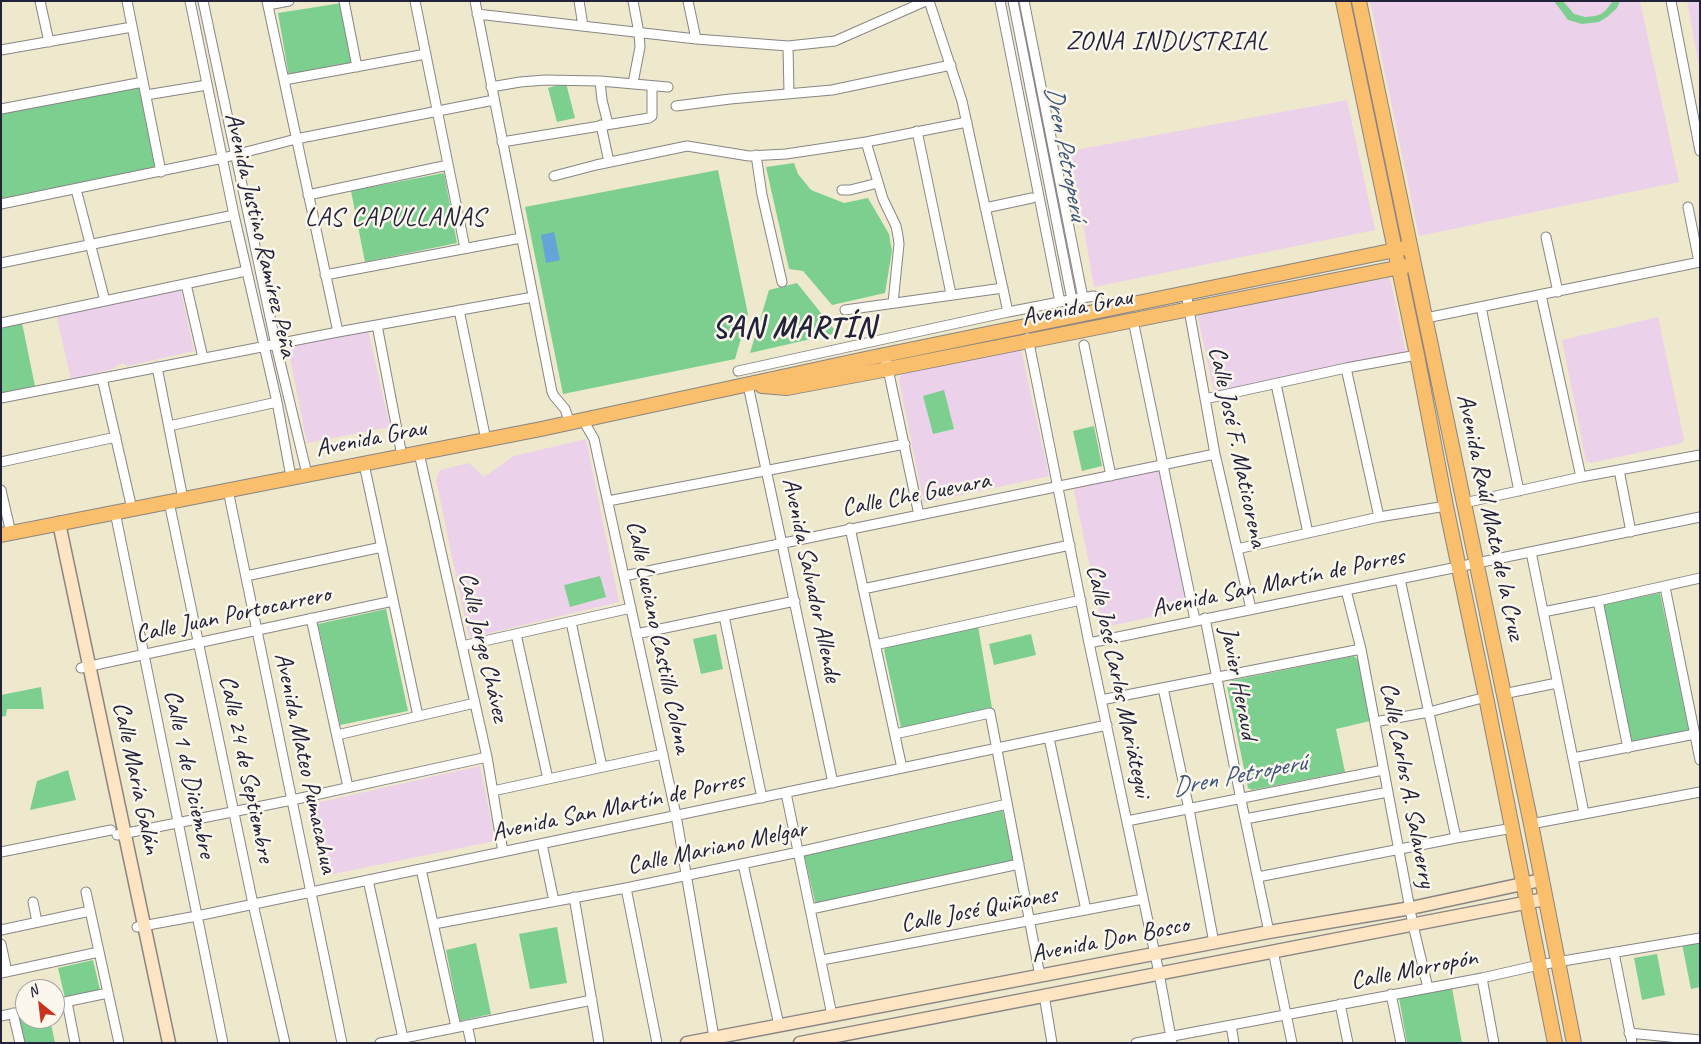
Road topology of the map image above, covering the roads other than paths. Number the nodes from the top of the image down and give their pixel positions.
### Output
1 (40, 1) edge
2 (127, 1) edge
3 (190, 1) edge
4 (203, 1) edge
5 (289, 1) edge
6 (344, 1) edge
7 (415, 1) edge
8 (475, 1) edge
9 (579, 1) edge
10 (633, 1) edge
11 (688, 1) edge
12 (928, 1) edge
13 (1000, 1) edge
14 (1013, 1) edge
15 (1024, 1) edge
16 (1343, 1) edge
17 (1359, 1) edge
18 (1671, 1) edge
19 (267, 3) edge
20 (477, 14) junction
21 (583, 26) junction
22 (132, 27) junction
23 (639, 32) junction
24 (696, 39) junction
25 (49, 42) junction
26 (788, 46) junction
27 (1, 50) edge
28 (426, 54) junction
29 (951, 65) junction
30 (357, 67) junction
31 (284, 80) junction
32 (600, 81) junction
33 (143, 82) junction
34 (633, 83) junction
35 (207, 85) junction
36 (652, 86) junction
37 (492, 87) junction
38 (668, 87) dead end
39 (789, 94) junction
40 (146, 95) junction
41 (494, 100) junction
42 (676, 106) dead end
43 (1, 109) edge
44 (437, 112) junction
45 (967, 122) junction
46 (604, 125) junction
47 (917, 131) junction
48 (296, 139) junction
49 (502, 142) junction
50 (866, 142) junction
51 (1700, 151) edge
52 (235, 155) junction
53 (756, 155) junction
54 (222, 158) junction
55 (609, 162) junction
56 (448, 165) junction
57 (161, 172) junction
58 (554, 176) dead end
59 (878, 183) junction
60 (76, 189) junction
61 (842, 190) dead end
62 (308, 195) junction
63 (1032, 198) dead end
64 (1, 204) edge
65 (1688, 207) dead end
66 (985, 208) junction
67 (234, 214) junction
68 (1546, 237) dead end
69 (521, 238) junction
70 (91, 245) junction
71 (1410, 247) junction
72 (465, 248) junction
73 (1395, 251) junction
74 (1700, 262) edge
75 (1, 263) edge
76 (1414, 264) junction
77 (1398, 268) junction
78 (246, 271) junction
79 (326, 275) junction
80 (782, 282) dead end
81 (186, 284) junction
82 (1003, 288) junction
83 (1558, 292) junction
84 (1186, 293) junction
85 (951, 294) junction
86 (1541, 295) junction
87 (532, 297) junction
88 (1083, 298) junction
89 (1072, 300) junction
90 (105, 301) junction
91 (1060, 302) junction
92 (893, 303) junction
93 (1481, 307) junction
94 (459, 310) junction
95 (846, 310) dead end
96 (1106, 310) junction
97 (1189, 310) junction
98 (1008, 312) junction
99 (1426, 318) junction
100 (1133, 320) junction
101 (1, 323) edge
102 (377, 325) junction
103 (1026, 326) junction
104 (338, 332) junction
105 (1029, 341) junction
106 (276, 345) junction
107 (1084, 345) dead end
108 (264, 347) junction
109 (885, 355) junction
110 (1417, 356) junction
111 (203, 358) junction
112 (157, 367) junction
113 (1346, 368) junction
114 (888, 369) junction
115 (738, 371) dead end
116 (102, 378) junction
117 (1276, 384) junction
118 (748, 385) junction
119 (1, 398) edge
120 (1205, 399) junction
121 (277, 402) junction
122 (576, 422) junction
123 (169, 426) junction
124 (116, 437) junction
125 (486, 440) junction
126 (905, 444) junction
127 (419, 453) junction
128 (1215, 454) junction
129 (1700, 455) edge
130 (402, 456) junction
131 (1, 462) edge
132 (364, 464) junction
133 (1162, 465) junction
134 (1619, 470) junction
135 (767, 471) junction
136 (306, 474) junction
137 (1111, 476) junction
138 (291, 477) junction
139 (1581, 477) junction
140 (1058, 487) junction
141 (1, 490) edge
142 (228, 490) junction
143 (1519, 491) junction
144 (183, 499) junction
145 (608, 501) junction
146 (169, 502) junction
147 (1464, 503) junction
148 (1446, 506) junction
149 (132, 509) junction
150 (115, 512) junction
151 (919, 515) junction
152 (1379, 517) junction
153 (1700, 518) edge
154 (55, 524) junction
155 (850, 528) junction
156 (1630, 532) junction
157 (1308, 533) junction
158 (6, 534) edge
159 (782, 542) junction
160 (1070, 545) junction
161 (382, 547) junction
162 (1237, 549) junction
163 (1531, 552) junction
164 (1476, 564) junction
165 (1459, 567) junction
166 (246, 576) junction
167 (624, 576) junction
168 (1700, 578) edge
169 (1400, 579) junction
170 (1665, 586) junction
171 (863, 589) junction
172 (1346, 590) junction
173 (1081, 600) junction
174 (393, 601) junction
175 (795, 601) junction
176 (1598, 602) junction
177 (631, 608) junction
178 (1251, 609) junction
179 (1543, 612) junction
180 (724, 616) junction
181 (311, 618) junction
182 (1205, 618) junction
183 (1195, 620) junction
184 (571, 622) junction
185 (257, 630) junction
186 (516, 634) junction
187 (636, 634) junction
188 (199, 642) junction
189 (1089, 643) junction
190 (876, 644) junction
191 (462, 646) junction
192 (1361, 649) junction
193 (144, 654) junction
194 (85, 667) junction
195 (1216, 678) junction
196 (1557, 683) junction
197 (1163, 688) junction
198 (1504, 694) junction
199 (1486, 697) junction
200 (1101, 700) junction
201 (475, 703) junction
202 (1429, 712) junction
203 (1695, 715) edge
204 (418, 716) junction
205 (1375, 722) junction
206 (1107, 726) junction
207 (337, 734) junction
208 (895, 734) junction
209 (1695, 734) junction
210 (1049, 738) junction
211 (996, 748) junction
212 (1628, 748) junction
213 (662, 754) junction
214 (487, 757) junction
215 (1573, 758) junction
216 (1700, 760) edge
217 (602, 767) junction
218 (902, 768) junction
219 (1384, 770) junction
220 (548, 779) junction
221 (833, 783) junction
222 (348, 787) junction
223 (493, 791) junction
224 (786, 792) junction
225 (1388, 792) junction
226 (1700, 792) edge
227 (762, 798) junction
228 (1240, 798) junction
229 (292, 800) junction
230 (1007, 804) junction
231 (1189, 808) junction
232 (234, 811) junction
233 (1584, 813) junction
234 (676, 816) junction
235 (1245, 819) junction
236 (1127, 821) junction
237 (178, 823) junction
238 (1531, 824) junction
239 (1513, 828) junction
240 (118, 833) junction
241 (1456, 838) junction
242 (542, 844) junction
243 (1400, 849) junction
244 (1, 852) edge
245 (503, 852) junction
246 (799, 852) junction
247 (743, 864) junction
248 (1019, 864) junction
249 (421, 869) junction
250 (686, 875) junction
251 (1258, 877) junction
252 (368, 880) junction
253 (1541, 880) junction
254 (1524, 884) junction
255 (626, 888) junction
256 (86, 892) dead end
257 (311, 892) junction
258 (574, 897) junction
259 (1143, 899) junction
260 (1545, 899) junction
261 (554, 901) junction
262 (33, 902) dead end
263 (1526, 902) junction
264 (253, 904) junction
265 (1410, 908) junction
266 (811, 909) junction
267 (1086, 910) junction
268 (90, 911) junction
269 (198, 916) junction
270 (1030, 920) junction
271 (37, 922) junction
272 (434, 924) junction
273 (1413, 925) junction
274 (141, 926) junction
275 (1, 930) edge
276 (1269, 932) junction
277 (1700, 938) edge
278 (1214, 943) junction
279 (1, 944) edge
280 (1273, 951) junction
281 (99, 952) junction
282 (1614, 953) junction
283 (1155, 954) junction
284 (822, 960) junction
285 (1558, 962) junction
286 (1539, 965) junction
287 (4, 972) edge
288 (1159, 973) junction
289 (1040, 976) junction
290 (1482, 978) junction
291 (1428, 988) junction
292 (108, 993) junction
293 (1391, 994) junction
294 (1044, 995) junction
295 (592, 1000) junction
296 (67, 1002) joint
297 (1340, 1004) junction
298 (14, 1014) joint
299 (1287, 1014) junction
300 (832, 1015) junction
301 (1, 1016) edge
302 (467, 1025) junction
303 (779, 1025) junction
304 (1231, 1025) junction
305 (456, 1027) junction
306 (1630, 1033) junction
307 (403, 1038) junction
308 (714, 1040) edge
309 (835, 1040) edge
310 (1171, 1040) edge
311 (1700, 1040) edge
312 (20, 1043) edge
313 (75, 1043) edge
314 (119, 1043) edge
315 (161, 1043) edge
316 (169, 1043) edge
317 (223, 1043) edge
318 (285, 1043) edge
319 (342, 1043) edge
320 (380, 1043) edge
321 (471, 1043) edge
322 (599, 1043) edge
323 (657, 1043) edge
324 (687, 1043) edge
325 (800, 1043) edge
326 (1052, 1043) edge
327 (1136, 1043) edge
328 (1234, 1043) edge
329 (1292, 1043) edge
330 (1348, 1043) edge
331 (1401, 1043) edge
332 (1494, 1043) edge
333 (1555, 1043) edge
334 (1574, 1043) edge
335 (1632, 1043) edge

1 - 25 street
2 - 22 street
3 - 35 street, Avenida Justino Ramírez Peña
4 - 52 street, Avenida Justino Ramírez Peña
5 - 19 street
6 - 30 street
7 - 28 street
8 - 20 street, Calle Luciano Castillo Colona
9 - 21 street
10 - 23 street
11 - 24 street
12 - 26 street
12 - 29 street
13 - 91 street
14 - 89 street
15 - 88 street
16 - 73 main road, Avenida Raúl Mata de la Cruz
17 - 71 main road, Avenida Raúl Mata de la Cruz
18 - 51 street
19 - 31 street
20 - 21 street
20 - 37 street, Calle Luciano Castillo Colona
21 - 23 street
22 - 25 street
22 - 33 street
23 - 24 street
23 - 34 street
24 - 26 street
25 - 27 street
26 - 39 street
28 - 30 street
28 - 44 street
29 - 39 street
29 - 45 street
30 - 31 street
31 - 48 street
32 - 34 street
32 - 37 street
32 - 46 street
33 - 40 street
33 - 43 street
34 - 36 street
35 - 40 street
35 - 54 street, Avenida Justino Ramírez Peña
36 - 38 street
36 - 46 street
37 - 41 street, Calle Luciano Castillo Colona
39 - 42 street
40 - 57 street
41 - 44 street
41 - 49 street, Calle Luciano Castillo Colona
44 - 48 street
44 - 56 street
45 - 47 street
45 - 66 street
46 - 49 street
46 - 55 street
47 - 50 street
47 - 85 street
48 - 52 street
48 - 62 street
49 - 69 street, Calle Luciano Castillo Colona
50 - 53 street
50 - 59 street
52 - 54 street
52 - 106 street, Avenida Justino Ramírez Peña
53 - 55 street
53 - 80 street
54 - 57 street
54 - 67 street, Avenida Justino Ramírez Peña
55 - 58 street
56 - 62 street
56 - 72 street
57 - 60 street
59 - 61 street
59 - 92 street
60 - 64 street
60 - 70 street
62 - 79 street
63 - 66 street
65 - 74 street
66 - 82 street
67 - 70 street
67 - 78 street, Avenida Justino Ramírez Peña
68 - 83 street
69 - 72 street
69 - 87 street, Calle Luciano Castillo Colona
70 - 75 street
70 - 90 street
71 - 73 main road, Avenida Grau
71 - 76 main road, Avenida Raúl Mata de la Cruz
72 - 79 street
73 - 77 main road, Avenida Raúl Mata de la Cruz
73 - 84 main road, Avenida Grau
74 - 83 street
76 - 77 main road, Avenida Grau
76 - 99 main road, Avenida Raúl Mata de la Cruz
77 - 97 main road, Avenida Grau
77 - 110 main road, Avenida Raúl Mata de la Cruz
78 - 81 street
78 - 108 street, Avenida Justino Ramírez Peña
79 - 104 street
81 - 90 street
81 - 111 street
82 - 85 street
82 - 98 street
83 - 86 street
84 - 96 main road, Avenida Grau
84 - 97 street, Calle José F. Maticorena
85 - 92 street
86 - 93 street
86 - 139 street
87 - 94 street
87 - 122 street, Calle Luciano Castillo Colona
88 - 89 street
88 - 96 street
89 - 91 street
90 - 101 street
91 - 98 street
92 - 95 street
93 - 99 street
93 - 143 street
94 - 102 street
94 - 125 street
96 - 103 main road, Avenida Grau
97 - 100 main road, Avenida Grau
97 - 120 street, Calle José F. Maticorena
98 - 115 street
99 - 147 main road, Avenida Raúl Mata de la Cruz
100 - 105 main road, Avenida Grau
100 - 133 street
102 - 104 street
102 - 130 street
103 - 105 street, Calle José Carlos Mariátegui
103 - 109 main road, Avenida Grau
104 - 106 street
105 - 114 main road, Avenida Grau
105 - 140 street, Calle José Carlos Mariátegui
106 - 108 street
106 - 136 street, Avenida Justino Ramírez Peña
107 - 137 street
108 - 111 street
108 - 121 street, Avenida Justino Ramírez Peña
109 - 114 street
109 - 118 main road, Avenida Grau
110 - 113 street
110 - 148 main road, Avenida Raúl Mata de la Cruz
111 - 112 street
112 - 116 street
112 - 123 street
113 - 117 street
113 - 152 street
114 - 118 main road, Avenida Grau
114 - 126 street
116 - 119 street
116 - 124 street
117 - 120 street
117 - 157 street
118 - 122 main road, Avenida Grau
118 - 135 street, Avenida Salvador Allende
120 - 128 street, Calle José F. Maticorena
121 - 123 street
121 - 138 street, Avenida Justino Ramírez Peña
122 - 125 main road, Avenida Grau
122 - 145 street, Calle Luciano Castillo Colona
123 - 144 street
124 - 131 street
124 - 149 street
125 - 127 main road, Avenida Grau
126 - 135 street
126 - 151 street
127 - 130 main road, Avenida Grau
127 - 191 street, Calle Jorge Chávez
128 - 133 street, Calle Che Guevara
128 - 162 street, Calle José F. Maticorena
129 - 134 street
130 - 132 main road, Avenida Grau
132 - 136 main road, Avenida Grau
132 - 161 street
133 - 137 street, Calle Che Guevara
133 - 183 street
134 - 139 street
134 - 156 street
135 - 145 street
135 - 159 street, Avenida Salvador Allende
136 - 138 main road, Avenida Grau
137 - 140 street, Calle Che Guevara
138 - 142 main road, Avenida Grau
139 - 143 street
140 - 151 street, Calle Che Guevara
140 - 160 street, Calle José Carlos Mariátegui
141 - 158 street
142 - 144 main road, Avenida Grau
142 - 166 street, Avenida Mateo Pumacahua
143 - 147 street
144 - 146 main road, Avenida Grau
145 - 167 street, Calle Luciano Castillo Colona
146 - 149 main road, Avenida Grau
146 - 188 street, Calle 24 de Septiembre
147 - 164 main road, Avenida Raúl Mata de la Cruz
148 - 152 street
148 - 165 main road, Avenida Raúl Mata de la Cruz
149 - 150 main road, Avenida Grau
150 - 154 main road, Avenida Grau
150 - 193 street, Calle 1 de Diciembre
151 - 155 street, Calle Che Guevara
152 - 157 street
153 - 156 street, Avenida San Martín de Porres
154 - 158 main road, Avenida Grau
154 - 194 street, Calle María Galán
155 - 159 street, Calle Che Guevara
155 - 171 street
156 - 163 street, Avenida San Martín de Porres
157 - 162 street
159 - 167 street, Calle Che Guevara
159 - 175 street, Avenida Salvador Allende
160 - 171 street
160 - 173 street, Calle José Carlos Mariátegui
161 - 166 street
161 - 174 street
162 - 178 street, Calle José F. Maticorena
163 - 164 street, Avenida San Martín de Porres
163 - 179 street
164 - 165 street, Avenida San Martín de Porres
164 - 198 main road, Avenida Raúl Mata de la Cruz
165 - 169 street, Avenida San Martín de Porres
165 - 199 main road, Avenida Raúl Mata de la Cruz
166 - 185 street, Avenida Mateo Pumacahua
167 - 177 street, Calle Luciano Castillo Colona
168 - 170 street
169 - 172 street, Avenida San Martín de Porres
169 - 202 street
170 - 176 street
170 - 203 street
171 - 190 street
172 - 178 street, Avenida San Martín de Porres
172 - 192 street, Calle Carlos A. Salaverry
173 - 189 street, Calle José Carlos Mariátegui
173 - 190 street
174 - 181 street, Calle Juan Portocarrero
174 - 204 street
175 - 180 street
175 - 221 street, Avenida Salvador Allende
176 - 179 street
176 - 212 street
177 - 184 street
177 - 187 street, Calle Luciano Castillo Colona
178 - 182 street, Avenida San Martín de Porres
179 - 196 street
180 - 187 street
180 - 227 street
181 - 185 street, Calle Juan Portocarrero
181 - 207 street
182 - 183 street, Avenida San Martín de Porres
182 - 195 street, Javier Heraud
183 - 189 street, Avenida San Martín de Porres
184 - 186 street
184 - 217 street
185 - 188 street, Calle Juan Portocarrero
185 - 229 street, Avenida Mateo Pumacahua
186 - 191 street
186 - 220 street
187 - 213 street, Calle Luciano Castillo Colona
188 - 193 street, Calle Juan Portocarrero
188 - 232 street, Calle 24 de Septiembre
189 - 200 street, Calle José Carlos Mariátegui
190 - 208 street
191 - 201 street, Calle Jorge Chávez
192 - 195 street
192 - 205 street, Calle Carlos A. Salaverry
193 - 194 street, Calle Juan Portocarrero
193 - 237 street, Calle 1 de Diciembre
194 - 240 street, Calle María Galán
195 - 197 street
195 - 228 street, Javier Heraud
196 - 198 street
196 - 215 street
197 - 200 street
197 - 231 street
198 - 238 main road, Avenida Raúl Mata de la Cruz
199 - 202 street
199 - 239 main road, Avenida Raúl Mata de la Cruz
200 - 206 street, Calle José Carlos Mariátegui
201 - 204 street
201 - 214 street, Calle Jorge Chávez
202 - 205 street
202 - 241 street
203 - 209 street
204 - 207 street
205 - 219 street, Calle Carlos A. Salaverry
206 - 210 street, Avenida San Martín de Porres
206 - 236 street, Calle José Carlos Mariátegui
207 - 222 street
208 - 211 street
208 - 218 street
209 - 212 street
209 - 216 street
210 - 211 street, Avenida San Martín de Porres
210 - 267 street
211 - 218 street, Avenida San Martín de Porres
211 - 230 street
212 - 215 street
213 - 217 street
213 - 234 street, Calle Luciano Castillo Colona
214 - 222 street
214 - 223 street, Calle Jorge Chávez
215 - 233 street
217 - 220 street
218 - 221 street, Avenida San Martín de Porres
219 - 225 street, Calle Carlos A. Salaverry
219 - 228 street
220 - 223 street
221 - 224 street, Avenida San Martín de Porres
222 - 229 street
223 - 245 street, Calle Jorge Chávez
224 - 227 street, Avenida San Martín de Porres
224 - 246 street
225 - 235 street
225 - 243 street, Calle Carlos A. Salaverry
226 - 233 street
227 - 234 street, Avenida San Martín de Porres
228 - 231 street
228 - 235 street, Javier Heraud
229 - 232 street
229 - 257 street, Avenida Mateo Pumacahua
230 - 246 street, Calle Mariano Melgar
230 - 248 street
231 - 236 street
231 - 278 street
232 - 237 street
232 - 264 street, Calle 24 de Septiembre
233 - 238 street
234 - 242 street, Avenida San Martín de Porres
234 - 250 street, Calle Luciano Castillo Colona
235 - 251 street, Javier Heraud
236 - 259 street, Calle José Carlos Mariátegui
237 - 240 street
237 - 269 street, Calle 1 de Diciembre
238 - 253 main road, Avenida Raúl Mata de la Cruz
239 - 241 street
239 - 254 main road, Avenida Raúl Mata de la Cruz
240 - 244 street
240 - 274 street, Calle María Galán
241 - 243 street
242 - 245 street, Avenida San Martín de Porres
242 - 261 street
243 - 251 street
243 - 265 street, Calle Carlos A. Salaverry
245 - 249 street, Avenida San Martín de Porres
246 - 247 street, Calle Mariano Melgar
246 - 266 street
247 - 250 street, Calle Mariano Melgar
247 - 303 street
248 - 266 street
248 - 270 street
249 - 252 street, Avenida San Martín de Porres
249 - 272 street
250 - 255 street, Calle Mariano Melgar
250 - 308 street, Calle Luciano Castillo Colona
251 - 276 street, Javier Heraud
252 - 257 street, Avenida San Martín de Porres
252 - 307 street
253 - 254 street, Avenida Don Bosco
253 - 260 main road, Avenida Raúl Mata de la Cruz
254 - 263 main road, Avenida Raúl Mata de la Cruz
254 - 265 street, Avenida Don Bosco
255 - 258 street, Calle Mariano Melgar
255 - 323 street
256 - 268 street
257 - 264 street, Avenida San Martín de Porres
257 - 319 street, Avenida Mateo Pumacahua
258 - 261 street, Calle Mariano Melgar
258 - 295 street
259 - 267 street, Calle José Quiñones
259 - 283 street, Calle José Carlos Mariátegui
260 - 263 street, Avenida Don Bosco
260 - 285 main road, Avenida Raúl Mata de la Cruz
261 - 272 street, Calle Mariano Melgar
262 - 271 street
263 - 273 street, Avenida Don Bosco
263 - 286 main road, Avenida Raúl Mata de la Cruz
264 - 269 street, Avenida San Martín de Porres
264 - 318 street, Calle 24 de Septiembre
265 - 273 street, Calle Carlos A. Salaverry
265 - 276 street, Avenida Don Bosco
266 - 284 street
267 - 270 street, Calle José Quiñones
268 - 271 street
268 - 281 street
269 - 274 street, Avenida San Martín de Porres
269 - 317 street, Calle 1 de Diciembre
270 - 284 street, Calle José Quiñones
270 - 289 street
271 - 275 street
272 - 305 street
273 - 280 street, Avenida Don Bosco
273 - 291 street, Calle Carlos A. Salaverry
274 - 315 street, Calle María Galán
274 - 316 street, Calle María Galán
276 - 278 street, Avenida Don Bosco
277 - 282 street, Calle Morropón
278 - 283 street, Avenida Don Bosco
279 - 287 street
280 - 288 street, Avenida Don Bosco
280 - 299 street
281 - 287 street
281 - 292 street
282 - 285 street, Calle Morropón
282 - 306 street
283 - 288 street, Calle José Carlos Mariátegui
283 - 289 street, Avenida Don Bosco
284 - 300 street
285 - 286 street, Calle Morropón
285 - 334 main road, Avenida Raúl Mata de la Cruz
286 - 290 street, Calle Morropón
286 - 333 main road, Avenida Raúl Mata de la Cruz
288 - 294 street, Avenida Don Bosco
288 - 310 street, Calle José Carlos Mariátegui
289 - 300 street, Avenida Don Bosco
290 - 291 street, Calle Morropón
290 - 332 street
291 - 293 street, Calle Morropón
292 - 296 street
292 - 314 street
293 - 297 street, Calle Morropón
293 - 331 street
294 - 309 street, Avenida Don Bosco
294 - 326 street
295 - 302 street
295 - 322 street
296 - 313 street
297 - 299 street, Calle Morropón
297 - 330 street
298 - 301 street
298 - 312 street
299 - 304 street, Calle Morropón
299 - 329 street
300 - 303 street, Avenida Don Bosco
302 - 305 street
302 - 321 street
303 - 308 street, Avenida Don Bosco
304 - 310 street, Calle Morropón
304 - 328 street
305 - 307 street
306 - 311 street
306 - 335 street
307 - 320 street
308 - 324 street, Avenida Don Bosco
309 - 325 street, Avenida Don Bosco
310 - 327 street, Calle Morropón

